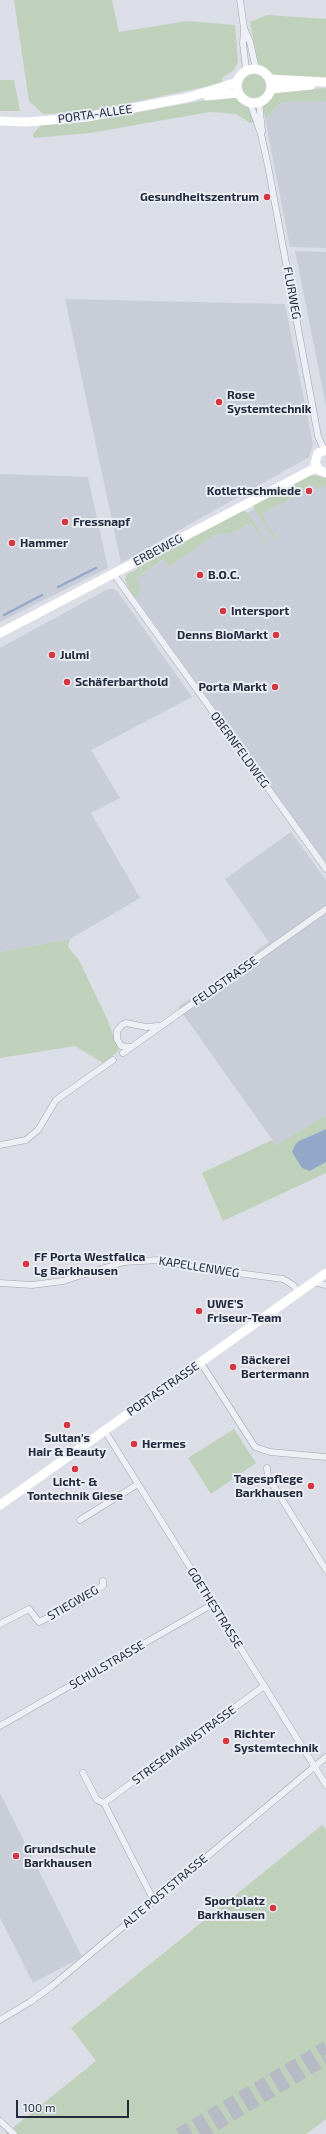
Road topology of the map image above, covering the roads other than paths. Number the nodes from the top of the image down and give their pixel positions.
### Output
1 (239, 1) edge
2 (244, 28) junction
3 (251, 69) junction
4 (270, 79) junction
5 (237, 82) junction
6 (326, 83) edge
7 (271, 89) junction
8 (238, 93) junction
9 (190, 97) junction
10 (255, 103) junction
11 (0, 121) edge
12 (325, 450) edge
13 (317, 467) junction
14 (326, 473) edge
15 (113, 573) junction
16 (0, 633) edge
17 (326, 869) edge
18 (326, 909) edge
19 (160, 1026) junction
20 (131, 1047) junction
21 (123, 1053) dead end
22 (113, 1060) dead end
23 (0, 1145) edge
24 (326, 1273) edge
25 (313, 1282) junction
26 (0, 1283) edge
27 (326, 1285) edge
28 (299, 1293) junction
29 (201, 1363) junction
30 (104, 1431) junction
31 (326, 1458) edge
32 (267, 1468) dead end
33 (138, 1484) junction
34 (0, 1505) edge
35 (80, 1520) dead end
36 (326, 1570) edge
37 (103, 1581) dead end
38 (213, 1604) junction
39 (0, 1624) edge
40 (264, 1686) junction
41 (0, 1726) edge
42 (326, 1757) edge
43 (314, 1767) junction
44 (83, 1773) dead end
45 (326, 1785) edge
46 (104, 1803) junction
47 (154, 1900) junction
48 (0, 2020) edge
49 (0, 2121) edge
50 (14, 2134) edge

1 - 2 street
2 - 3 street
2 - 3 street
3 - 4 street
3 - 5 street
4 - 6 street
4 - 7 street
5 - 8 street
5 - 9 street, PORTA-ALLEE
6 - 7 street
7 - 10 street
8 - 9 street, PORTA-ALLEE
8 - 10 street
9 - 11 street, PORTA-ALLEE
10 - 12 street, FLURWEG
12 - 13 street
13 - 14 street
13 - 15 street, ERBEWEG
15 - 16 street, ERBEWEG
15 - 17 street, OBERNFELDWEG
18 - 19 street, FELDSTRASSE
19 - 20 street, FELDSTRASSE
19 - 20 street
20 - 21 street, FELDSTRASSE
22 - 23 street
24 - 25 street, PORTASTRASSE
25 - 27 street
25 - 28 street, PORTASTRASSE
26 - 28 street, KAPELLENWEG
28 - 29 street, PORTASTRASSE
29 - 30 street, PORTASTRASSE
29 - 31 street
30 - 33 street, GOETHESTRASSE
30 - 34 street, PORTASTRASSE
32 - 36 street
33 - 35 street
33 - 38 street, GOETHESTRASSE
37 - 39 street, STIEGWEG
38 - 40 street, GOETHESTRASSE
38 - 41 street, SCHULSTRASSE
40 - 43 street, GOETHESTRASSE
40 - 46 street, STRESEMANNSTRASSE
42 - 43 street, ALTE POSTSTRASSE
43 - 45 street, GOETHESTRASSE
43 - 47 street, ALTE POSTSTRASSE
44 - 46 street
46 - 47 street
47 - 48 street, ALTE POSTSTRASSE
49 - 50 street

